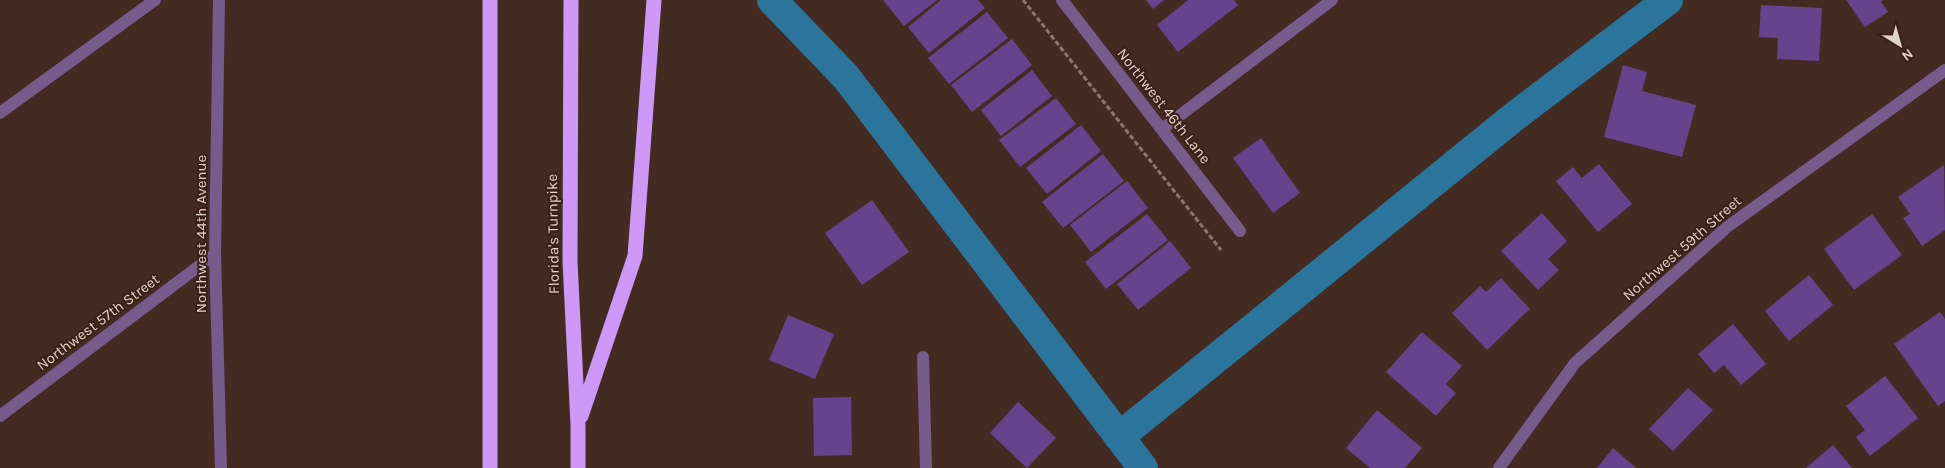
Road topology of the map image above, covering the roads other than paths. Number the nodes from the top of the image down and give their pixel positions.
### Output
1 (155, 0) edge
2 (219, 0) edge
3 (490, 0) edge
4 (571, 0) edge
5 (654, 0) edge
6 (1062, 0) edge
7 (1332, 0) edge
8 (1945, 70) edge
9 (0, 114) edge
10 (1162, 128) junction
11 (1240, 231) dead end
12 (215, 254) junction
13 (923, 357) dead end
14 (0, 416) edge
15 (578, 425) junction
16 (221, 468) edge
17 (490, 468) edge
18 (578, 468) edge
19 (926, 468) edge
20 (1499, 468) edge

1 - 9 street
2 - 12 street, Northwest 44th Avenue
3 - 17 highway
4 - 15 highway, Florida's Turnpike
5 - 15 highway
6 - 10 street, Northwest 46th Lane
7 - 10 street
8 - 20 street, Northwest 59th Street
10 - 11 street, Northwest 46th Lane
12 - 14 street, Northwest 57th Street
12 - 16 street, Northwest 44th Avenue
13 - 19 street
15 - 18 highway, Florida's Turnpike

